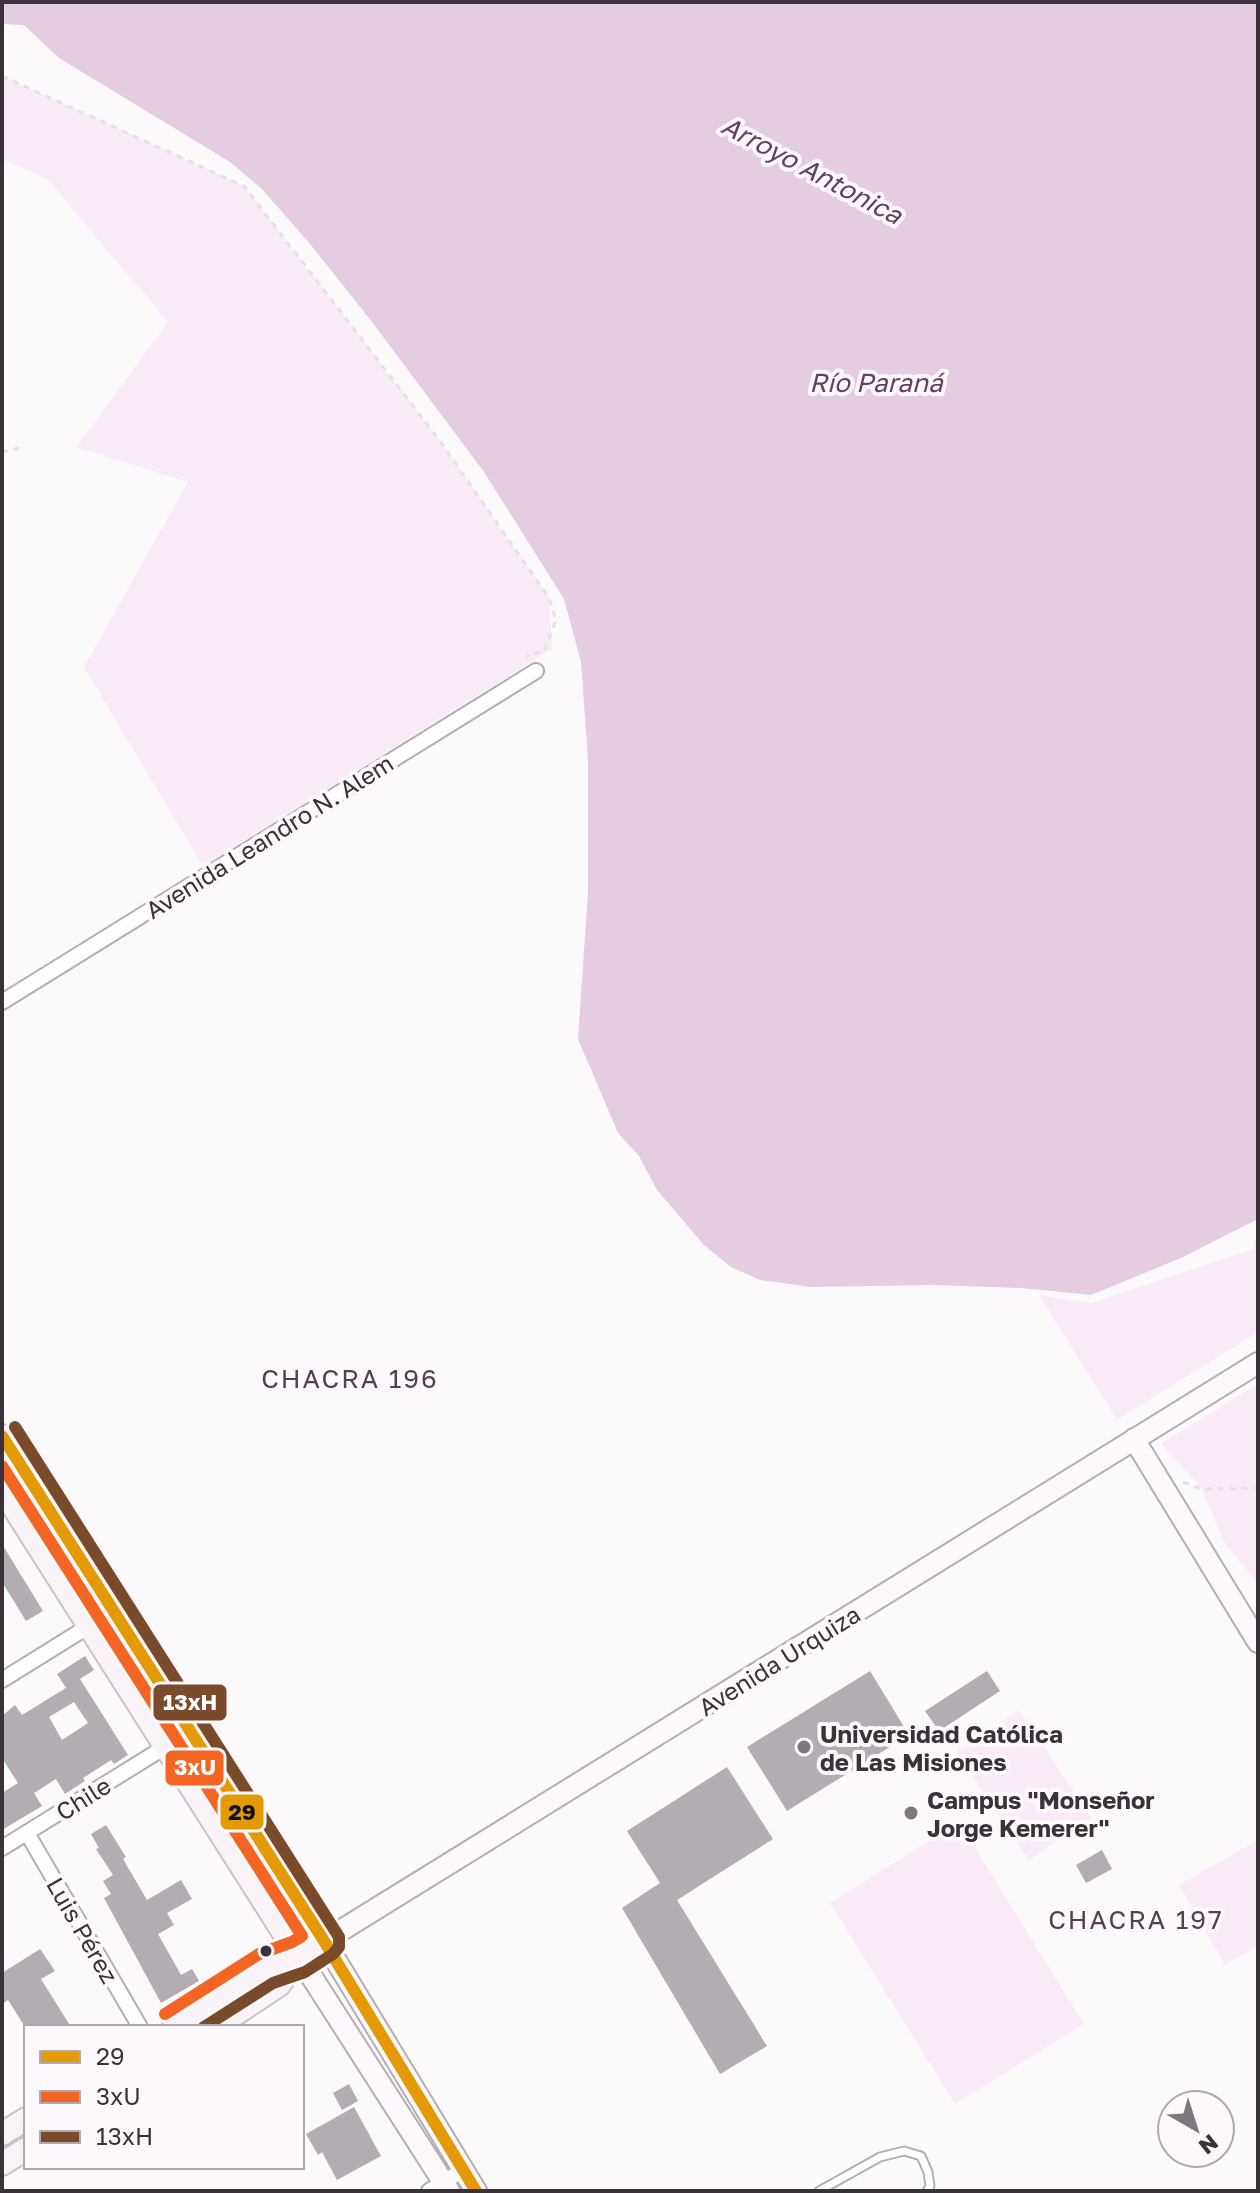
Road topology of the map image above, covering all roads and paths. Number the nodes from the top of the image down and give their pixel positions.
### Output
1 (2, 76) edge
2 (19, 448) dead end
3 (2, 452) edge
4 (536, 671) dead end
5 (518, 682) junction
6 (2, 1002) edge
7 (1258, 1363) edge
8 (2, 1436) edge
9 (1134, 1439) junction
10 (1162, 1485) junction
11 (1258, 1488) edge
12 (4, 1497) edge
13 (89, 1626) junction
14 (1258, 1642) edge
15 (2, 1680) edge
16 (165, 1747) junction
17 (27, 1833) junction
18 (2, 1848) edge
19 (324, 1941) junction
20 (299, 1957) junction
21 (139, 2025) edge
22 (177, 2025) edge
23 (219, 2025) edge
24 (24, 2120) edge
25 (2, 2134) edge
26 (24, 2150) edge
27 (2, 2164) edge
28 (463, 2170) junction
29 (441, 2188) edge
30 (476, 2191) edge
31 (819, 2191) edge
32 (927, 2191) edge

1 - 5 path
2 - 3 path
4 - 5 street, Avenida Leandro N. Alem
5 - 6 street, Avenida Leandro N. Alem
7 - 9 main road, Avenida Urquiza
8 - 19 main road
9 - 10 main road
9 - 19 main road, Avenida Urquiza
10 - 11 path
10 - 14 main road
12 - 13 main road
13 - 15 street
13 - 16 main road
16 - 17 street, Chile
16 - 20 main road
17 - 18 street, Chile
17 - 21 street, Luis Pérez
19 - 20 main road, Avenida Urquiza
19 - 28 main road
20 - 22 main road, Avenida Urquiza
20 - 23 main road, Avenida Urquiza
20 - 29 main road
24 - 25 main road
26 - 27 main road
28 - 29 street
28 - 30 main road
31 - 32 lane

